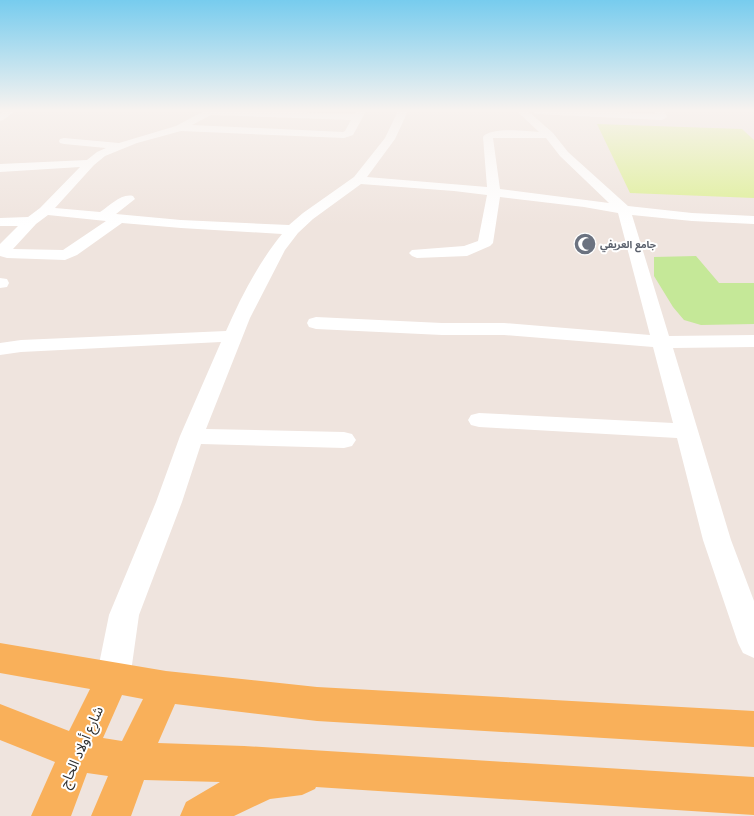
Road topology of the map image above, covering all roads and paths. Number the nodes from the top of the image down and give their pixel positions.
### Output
1 (111, 149) edge
2 (382, 149) edge
3 (489, 149) edge
4 (560, 149) edge
5 (90, 163) junction
6 (0, 168) edge
7 (358, 180) junction
8 (494, 193) junction
9 (128, 199) dead end
10 (624, 210) junction
11 (45, 211) junction
12 (104, 216) junction
13 (119, 218) junction
14 (754, 220) edge
15 (0, 222) edge
16 (31, 222) junction
17 (294, 230) junction
18 (417, 253) dead end
19 (316, 323) dead end
20 (234, 336) junction
21 (754, 340) edge
22 (662, 342) junction
23 (0, 349) edge
24 (479, 420) dead end
25 (685, 431) junction
26 (192, 436) junction
27 (344, 440) dead end
28 (754, 643) edge
29 (0, 658) edge
30 (113, 679) junction
31 (166, 687) junction
32 (0, 722) edge
33 (754, 729) edge
34 (77, 753) junction
35 (132, 761) junction
36 (368, 771) junction
37 (754, 796) edge
38 (51, 816) edge
39 (111, 816) edge
40 (200, 816) edge

1 - 5 street
2 - 7 street
3 - 8 street
4 - 10 street
5 - 6 street
5 - 11 street
7 - 8 street
7 - 17 street
8 - 10 street
8 - 18 street
9 - 12 street
10 - 14 street
10 - 22 street
11 - 12 street
11 - 16 street
12 - 13 street
13 - 16 street
13 - 17 street
15 - 16 street
17 - 20 street
19 - 22 street
20 - 23 street
20 - 26 street
21 - 22 street
22 - 25 street
24 - 25 street
25 - 28 street
26 - 27 street
26 - 30 street
29 - 30 main road
30 - 31 main road
30 - 34 main road, شارع أولاد الحاج
31 - 33 main road
31 - 35 main road
32 - 34 main road
34 - 35 main road
34 - 38 main road, شارع أولاد الحاج
35 - 36 main road
35 - 39 main road
36 - 37 main road
36 - 40 main road

